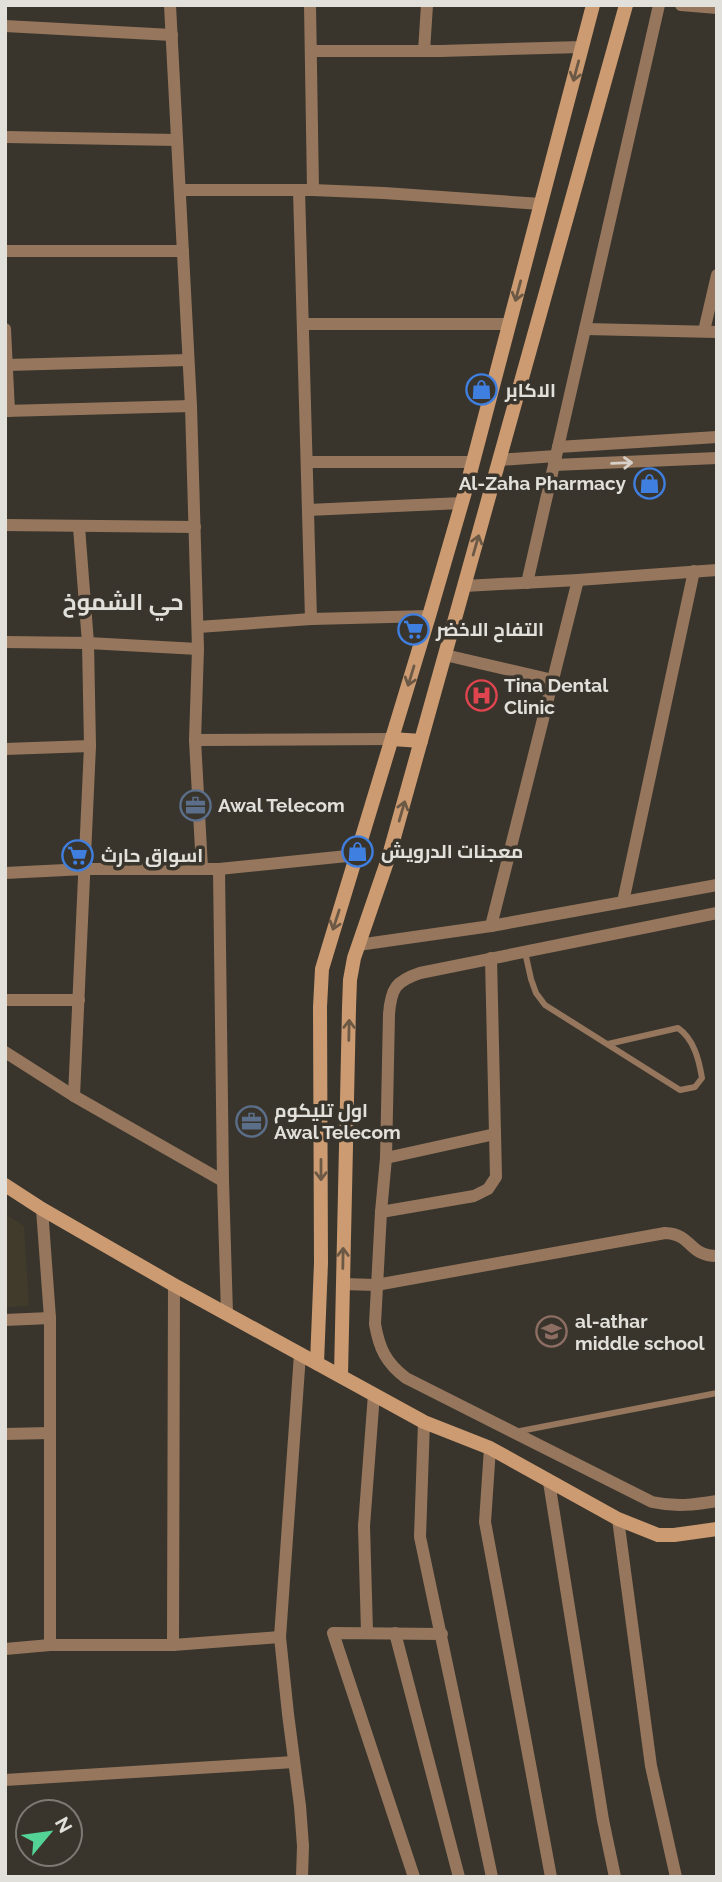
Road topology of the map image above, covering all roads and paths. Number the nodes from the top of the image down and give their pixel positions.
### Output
1 (170, 5) edge
2 (310, 5) edge
3 (427, 5) edge
4 (593, 5) edge
5 (626, 5) edge
6 (659, 5) edge
7 (681, 5) edge
8 (717, 8) edge
9 (5, 26) edge
10 (172, 35) junction
11 (582, 47) junction
12 (311, 51) junction
13 (424, 51) junction
14 (5, 137) edge
15 (177, 140) junction
16 (180, 190) junction
17 (299, 190) junction
18 (313, 190) junction
19 (541, 204) junction
20 (5, 251) edge
21 (183, 251) junction
22 (717, 275) edge
23 (303, 324) junction
24 (509, 324) junction
25 (585, 329) junction
26 (5, 330) edge
27 (710, 332) edge
28 (188, 360) junction
29 (7, 365) edge
30 (191, 406) junction
31 (7, 411) edge
32 (717, 437) edge
33 (556, 456) junction
34 (717, 458) edge
35 (499, 460) junction
36 (307, 462) junction
37 (473, 462) junction
38 (461, 503) junction
39 (308, 510) junction
40 (5, 525) edge
41 (79, 527) junction
42 (195, 527) junction
43 (694, 570) junction
44 (717, 570) edge
45 (578, 580) junction
46 (527, 583) junction
47 (464, 586) junction
48 (429, 617) junction
49 (311, 619) junction
50 (198, 627) junction
51 (5, 642) edge
52 (88, 643) junction
53 (198, 649) junction
54 (445, 655) junction
55 (553, 680) junction
56 (392, 739) junction
57 (195, 740) junction
58 (421, 741) junction
59 (90, 746) junction
60 (5, 749) edge
61 (357, 855) junction
62 (202, 868) junction
63 (85, 869) junction
64 (219, 869) junction
65 (5, 873) edge
66 (717, 885) edge
67 (623, 902) junction
68 (717, 914) edge
69 (491, 926) junction
70 (358, 944) junction
71 (525, 952) junction
72 (491, 958) junction
73 (5, 1000) edge
74 (79, 1000) junction
75 (608, 1044) junction
76 (5, 1052) edge
77 (74, 1096) junction
78 (495, 1134) junction
79 (386, 1158) junction
80 (223, 1181) junction
81 (5, 1185) edge
82 (42, 1209) junction
83 (381, 1212) junction
84 (717, 1256) edge
85 (343, 1284) junction
86 (174, 1285) junction
87 (376, 1285) junction
88 (227, 1314) junction
89 (50, 1318) junction
90 (5, 1320) edge
91 (300, 1354) junction
92 (317, 1363) junction
93 (341, 1375) junction
94 (717, 1393) edge
95 (374, 1394) junction
96 (424, 1422) junction
97 (513, 1432) junction
98 (50, 1433) junction
99 (5, 1434) edge
100 (490, 1448) junction
101 (549, 1482) junction
102 (717, 1501) edge
103 (618, 1519) junction
104 (717, 1529) edge
105 (367, 1632) junction
106 (395, 1633) junction
107 (442, 1634) junction
108 (280, 1637) junction
109 (50, 1645) junction
110 (173, 1645) junction
111 (5, 1650) edge
112 (294, 1762) junction
113 (5, 1780) edge
114 (302, 1877) edge
115 (414, 1877) edge
116 (459, 1877) edge
117 (492, 1877) edge
118 (551, 1877) edge
119 (615, 1877) edge
120 (676, 1877) edge

1 - 10 street
2 - 12 street
3 - 13 street
4 - 11 street
5 - 35 street
6 - 25 street
7 - 8 street
9 - 10 street
10 - 15 street
11 - 13 street
11 -> 19 street
12 - 13 street
12 - 18 street
14 - 15 street
15 - 16 street
16 - 17 street
16 - 21 street
17 - 18 street
17 - 23 street
18 - 19 street
19 -> 24 street
20 - 21 street
21 - 28 street
22 - 27 street
23 - 24 street
23 - 36 street
24 - 37 street
25 - 27 street
25 - 33 street
26 - 29 street
28 - 29 street
28 - 30 street
29 - 31 street
30 - 31 street
30 - 42 street
32 - 33 street
33 -> 34 street
33 - 35 street
33 - 46 street
47 -> 35 street
36 - 37 street
36 - 39 street
37 - 38 street
38 - 39 street
38 - 48 street
39 - 49 street
40 - 41 street
41 - 42 street
41 - 52 street
42 - 50 street
43 - 44 street
43 - 45 street
43 - 67 street
45 - 46 street
45 - 55 street
46 - 47 street
47 - 54 street
48 - 49 street
48 -> 56 street
49 - 50 street
50 - 53 street
51 - 52 street
52 - 53 street
52 - 59 street
53 - 57 street
54 - 55 street
54 - 58 street
55 - 69 street
56 - 57 street
56 - 58 street
56 - 61 street
57 - 62 street
70 -> 58 street
59 - 60 street
59 - 63 street
61 - 64 street
61 -> 92 street
62 - 63 street
62 - 64 street
63 - 65 street
63 - 74 street
64 - 80 street
66 - 67 street
67 - 69 street
68 - 71 street
69 - 70 street
85 -> 70 street
71 - 72 street
71 - 75 lane
72 - 78 street
72 - 79 street
73 - 74 street
74 - 77 street
75 - 75 lane
76 - 77 street
77 - 80 street
78 - 79 street
78 - 83 street
79 - 83 street
80 - 88 street
81 - 82 street
82 - 86 street
82 - 89 street
83 - 87 street
84 - 87 street
85 - 87 street
85 - 93 street
86 - 88 street
86 - 110 street
87 - 97 street
88 - 91 street
89 - 90 street
89 - 98 street
91 - 92 street
91 - 108 street
92 - 93 street
93 - 95 street
94 - 97 lane
95 - 96 street
95 - 105 street
96 - 100 street
96 - 107 street
97 - 102 street
98 - 99 street
98 - 109 street
100 - 101 street
100 - 118 street
101 - 103 street
101 - 119 street
103 - 104 street
103 - 120 street
105 - 106 street
105 - 115 street
106 - 107 street
106 - 116 street
107 - 117 street
108 - 110 street
108 - 112 street
109 - 110 street
109 - 111 street
112 - 113 street
112 - 114 street

